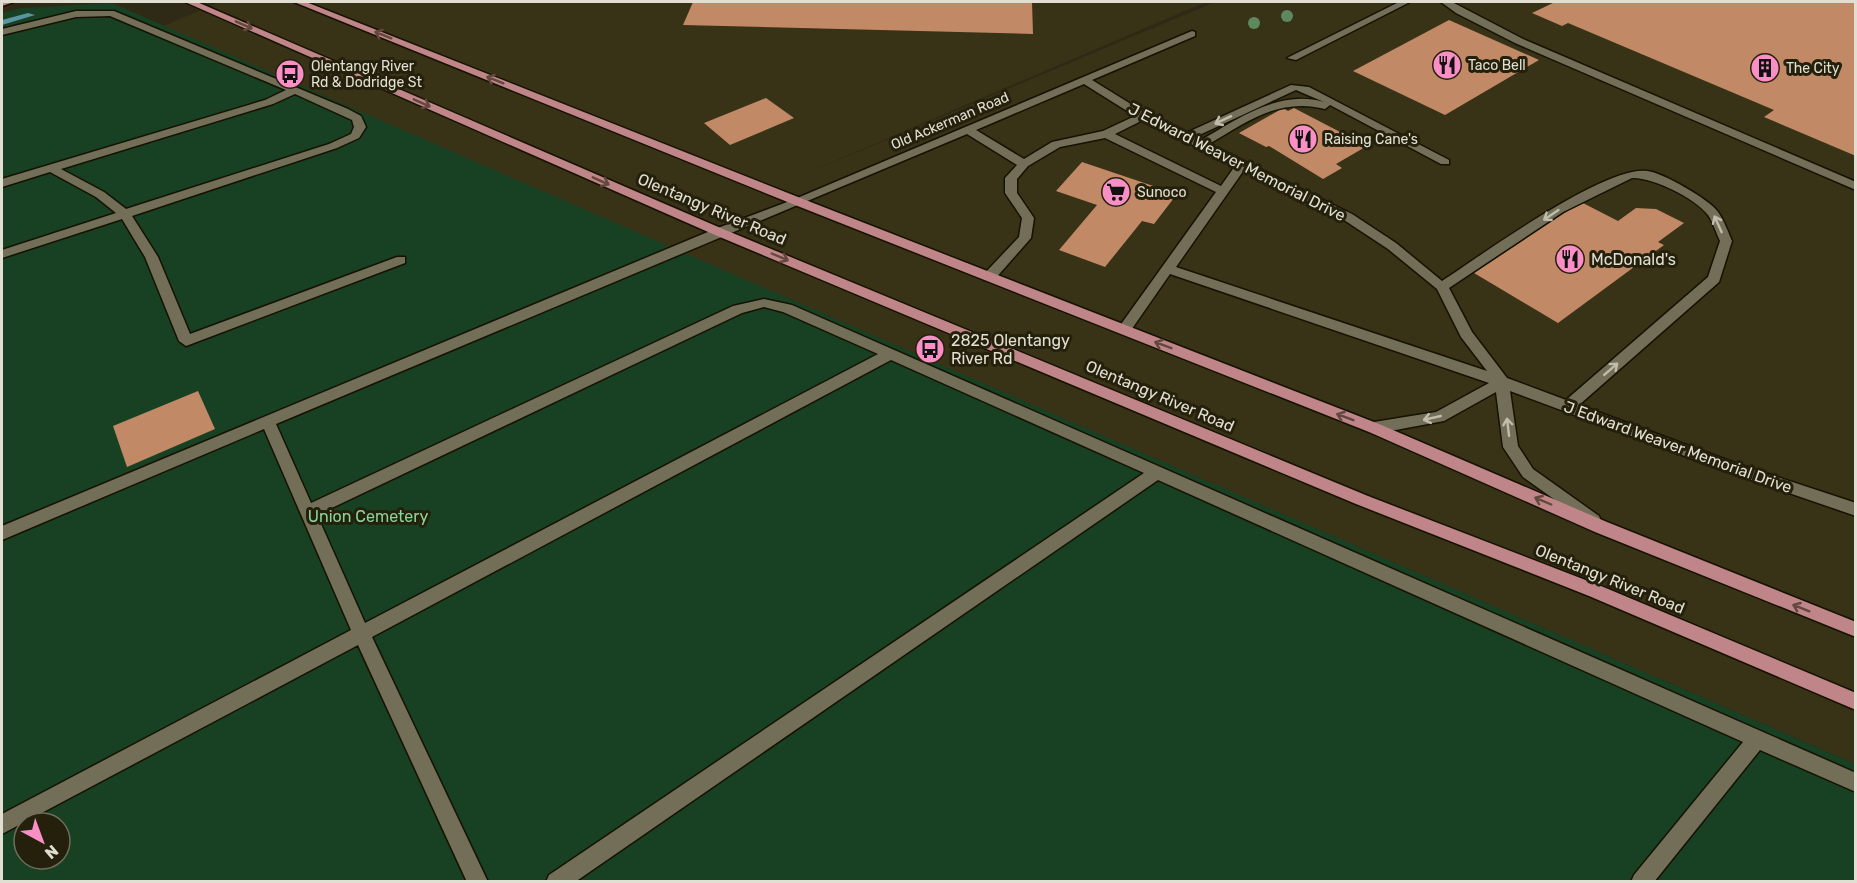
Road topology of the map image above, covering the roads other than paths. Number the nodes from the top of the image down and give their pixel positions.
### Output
1 (9, 2) edge
2 (190, 2) edge
3 (299, 2) edge
4 (323, 2) edge
5 (1405, 2) edge
6 (1446, 2) edge
7 (2, 3) edge
8 (351, 22) junction
9 (2, 32) edge
10 (1192, 34) dead end
11 (1292, 58) dead end
12 (1084, 80) junction
13 (296, 90) junction
14 (1143, 116) junction
15 (968, 130) junction
16 (1106, 134) junction
17 (1186, 137) junction
18 (1200, 145) junction
19 (1024, 164) junction
20 (1242, 165) junction
21 (51, 168) junction
22 (2, 183) edge
23 (1856, 187) edge
24 (1223, 191) junction
25 (799, 202) junction
26 (125, 214) junction
27 (719, 232) junction
28 (2, 254) edge
29 (401, 260) dead end
30 (1168, 269) junction
31 (989, 277) junction
32 (1442, 287) junction
33 (1124, 330) junction
34 (890, 354) junction
35 (1502, 382) junction
36 (1567, 407) junction
37 (267, 420) junction
38 (1374, 428) junction
39 (1158, 472) junction
40 (1856, 510) edge
41 (309, 511) junction
42 (1601, 527) junction
43 (2, 532) edge
44 (1856, 630) edge
45 (362, 633) junction
46 (1856, 702) edge
47 (1756, 739) junction
48 (1856, 783) edge
49 (2, 824) edge
50 (478, 882) edge
51 (556, 882) edge
52 (1641, 882) edge

1 - 7 main road
2 -> 27 main road, Olentangy River Road
3 - 8 main road
4 - 8 main road
5 - 11 lane
6 - 23 lane
25 -> 8 main road
9 - 13 lane
10 - 12 lane, Old Ackerman Road
12 - 14 lane, J Edward Weaver Memorial Drive
12 - 15 lane, Old Ackerman Road
13 - 21 lane
13 - 26 lane
14 - 16 lane
14 - 17 lane, J Edward Weaver Memorial Drive
15 - 19 lane
15 - 25 lane, Old Ackerman Road
16 - 19 lane
16 - 24 lane
17 - 18 lane, J Edward Weaver Memorial Drive
18 -> 17 lane
18 - 20 lane, J Edward Weaver Memorial Drive
19 - 31 lane
20 - 24 lane
20 - 32 lane, J Edward Weaver Memorial Drive
21 - 22 lane
21 - 26 lane
24 - 30 lane
25 - 27 lane, Old Ackerman Road
25 - 31 main road
26 - 28 lane
26 - 29 lane
27 - 37 lane, Old Ackerman Road
27 -> 46 main road, Olentangy River Road
30 - 33 lane
30 - 35 lane
31 - 33 main road
32 - 35 lane, J Edward Weaver Memorial Drive
36 -> 32 lane
38 -> 33 main road
34 - 39 lane
34 - 41 lane
34 - 45 lane
35 - 36 lane, J Edward Weaver Memorial Drive
35 -> 38 lane
42 -> 35 lane, J Edward Weaver Memorial Drive
36 - 40 lane, J Edward Weaver Memorial Drive
37 - 41 lane
37 - 43 lane, Old Ackerman Road
42 -> 38 main road
39 - 47 lane
39 - 51 lane
41 - 45 lane
44 -> 42 main road
45 - 49 lane
45 - 50 lane
47 - 48 lane
47 - 52 lane

